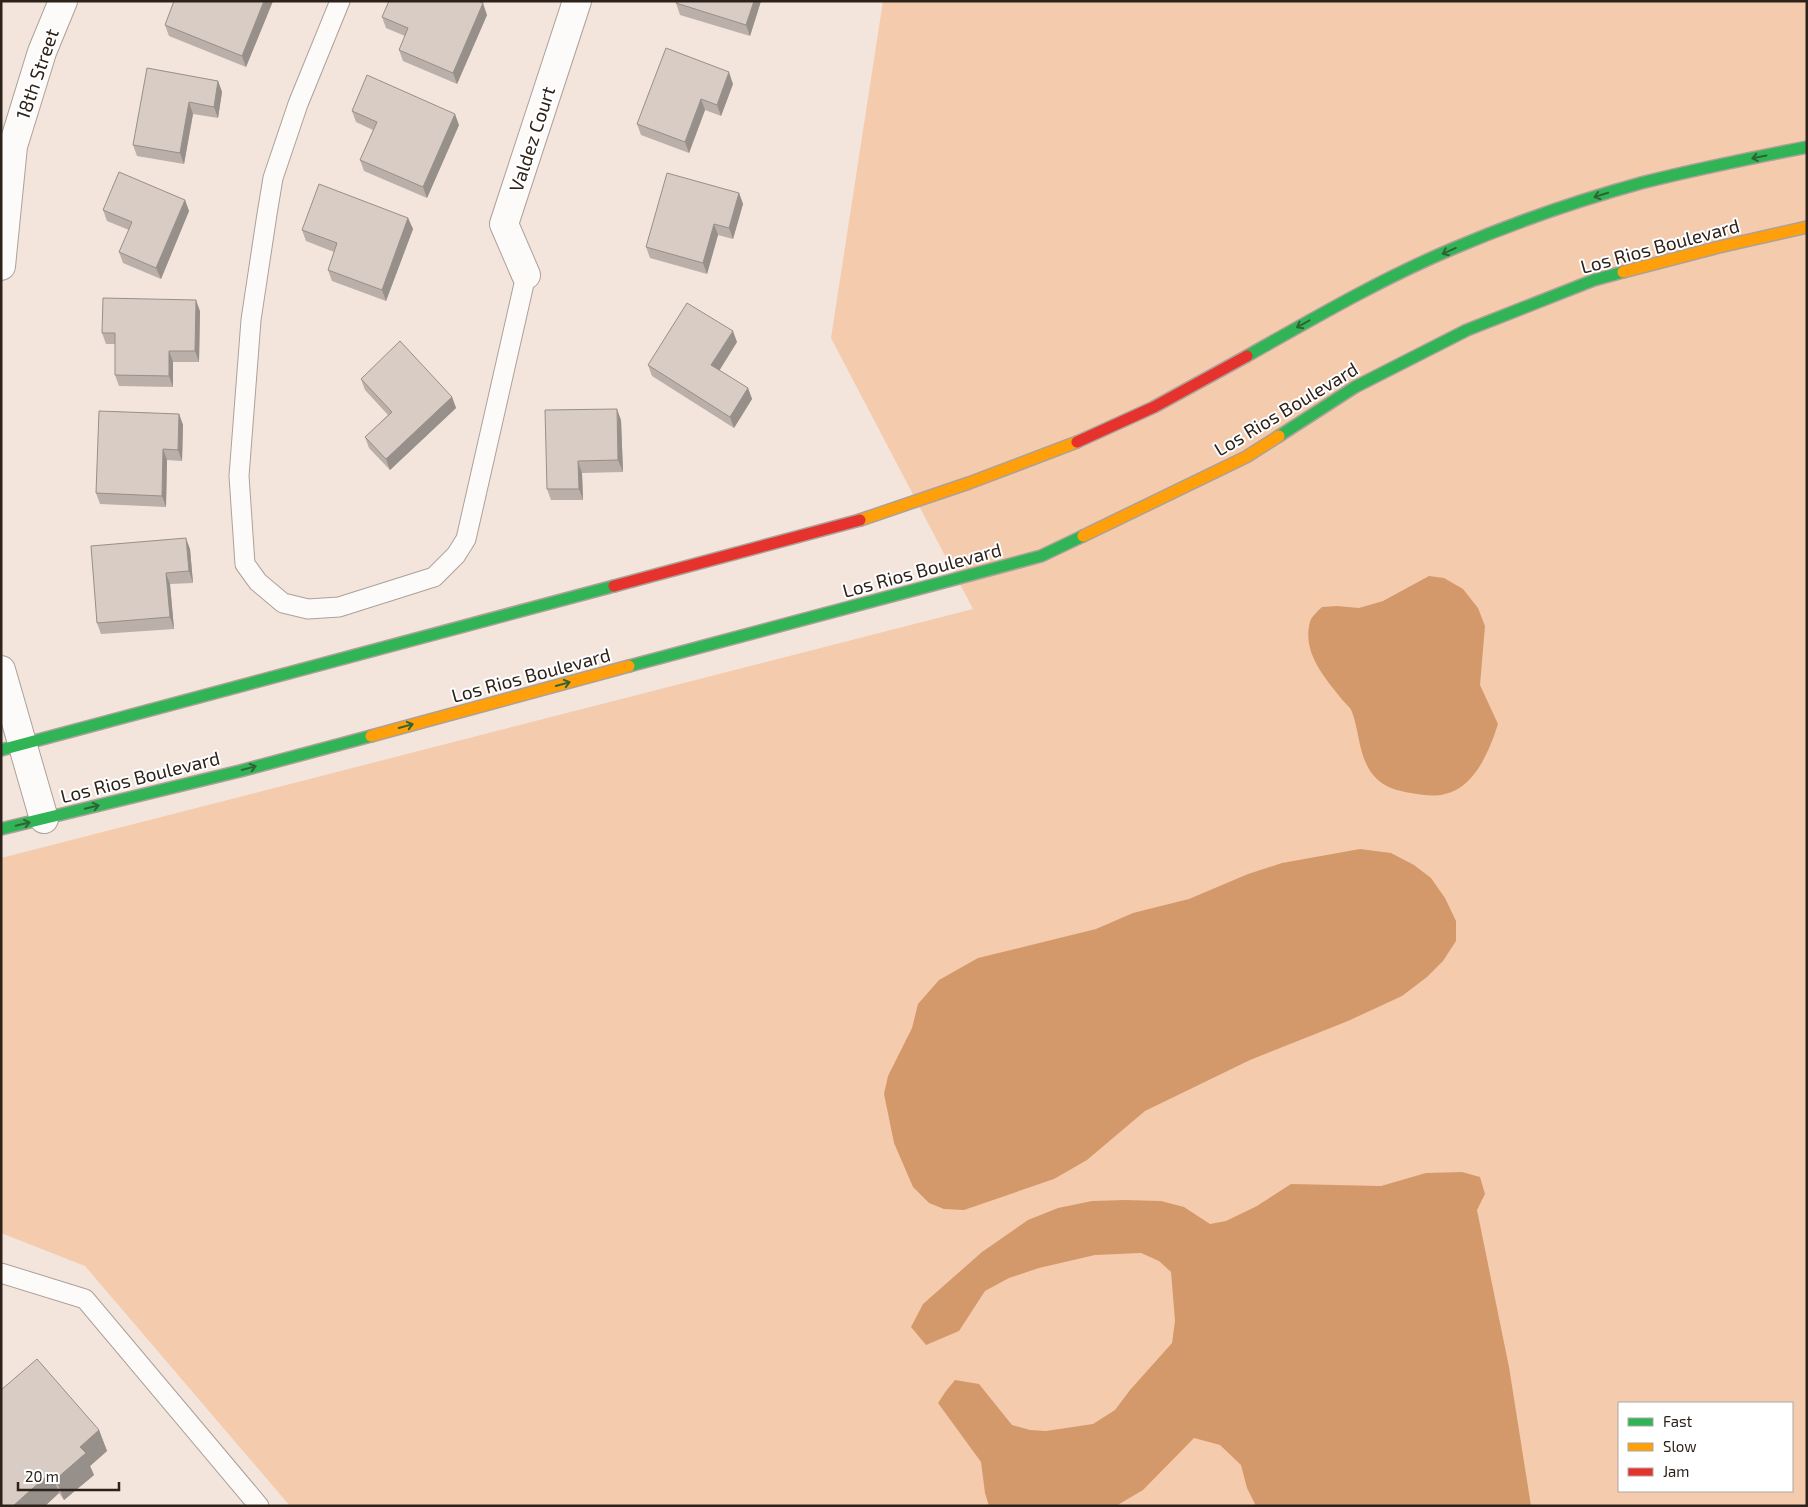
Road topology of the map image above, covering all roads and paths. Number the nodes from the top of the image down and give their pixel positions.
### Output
1 (63, 1) edge
2 (340, 1) edge
3 (577, 1) edge
4 (1807, 147) edge
5 (1807, 227) edge
6 (1, 266) edge
7 (526, 275) joint
8 (1, 670) edge
9 (12, 747) edge
10 (44, 819) junction
11 (1, 829) edge
12 (1, 1273) edge
13 (259, 1506) edge

1 - 6 street, 18th Street
2 - 7 lane
3 - 7 street, Valdez Court
4 -> 9 main road
10 -> 5 main road, Los Rios Boulevard
8 - 9 street
9 - 10 street
11 -> 10 main road, Los Rios Boulevard
12 - 13 lane

